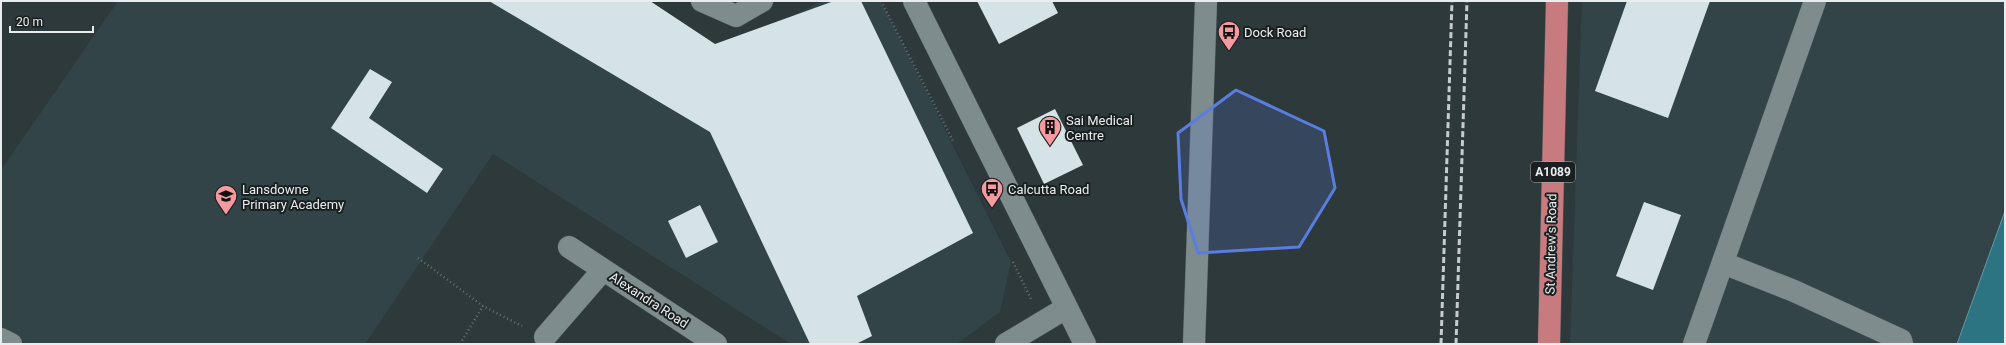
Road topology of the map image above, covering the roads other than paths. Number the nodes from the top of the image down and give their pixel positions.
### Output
1 (702, 1) edge
2 (762, 1) edge
3 (914, 1) edge
4 (1206, 1) edge
5 (1557, 1) edge
6 (1815, 1) edge
7 (568, 247) dead end
8 (1723, 263) junction
9 (603, 270) junction
10 (1066, 308) junction
11 (545, 337) road end
12 (1, 339) edge
13 (708, 342) edge
14 (11, 344) edge
15 (1006, 344) edge
16 (1084, 344) edge
17 (1194, 344) edge
18 (1549, 344) edge
19 (1694, 344) edge
20 (1902, 344) edge

1 - 2 street
3 - 10 street
4 - 17 street
5 - 18 highway, St Andrew's Road / A1089
6 - 8 street
7 - 9 street, Alexandra Road
8 - 19 street
8 - 20 street
9 - 11 street, Alexandra Road
9 - 13 street, Alexandra Road
10 - 15 street
10 - 16 street
12 - 14 street

